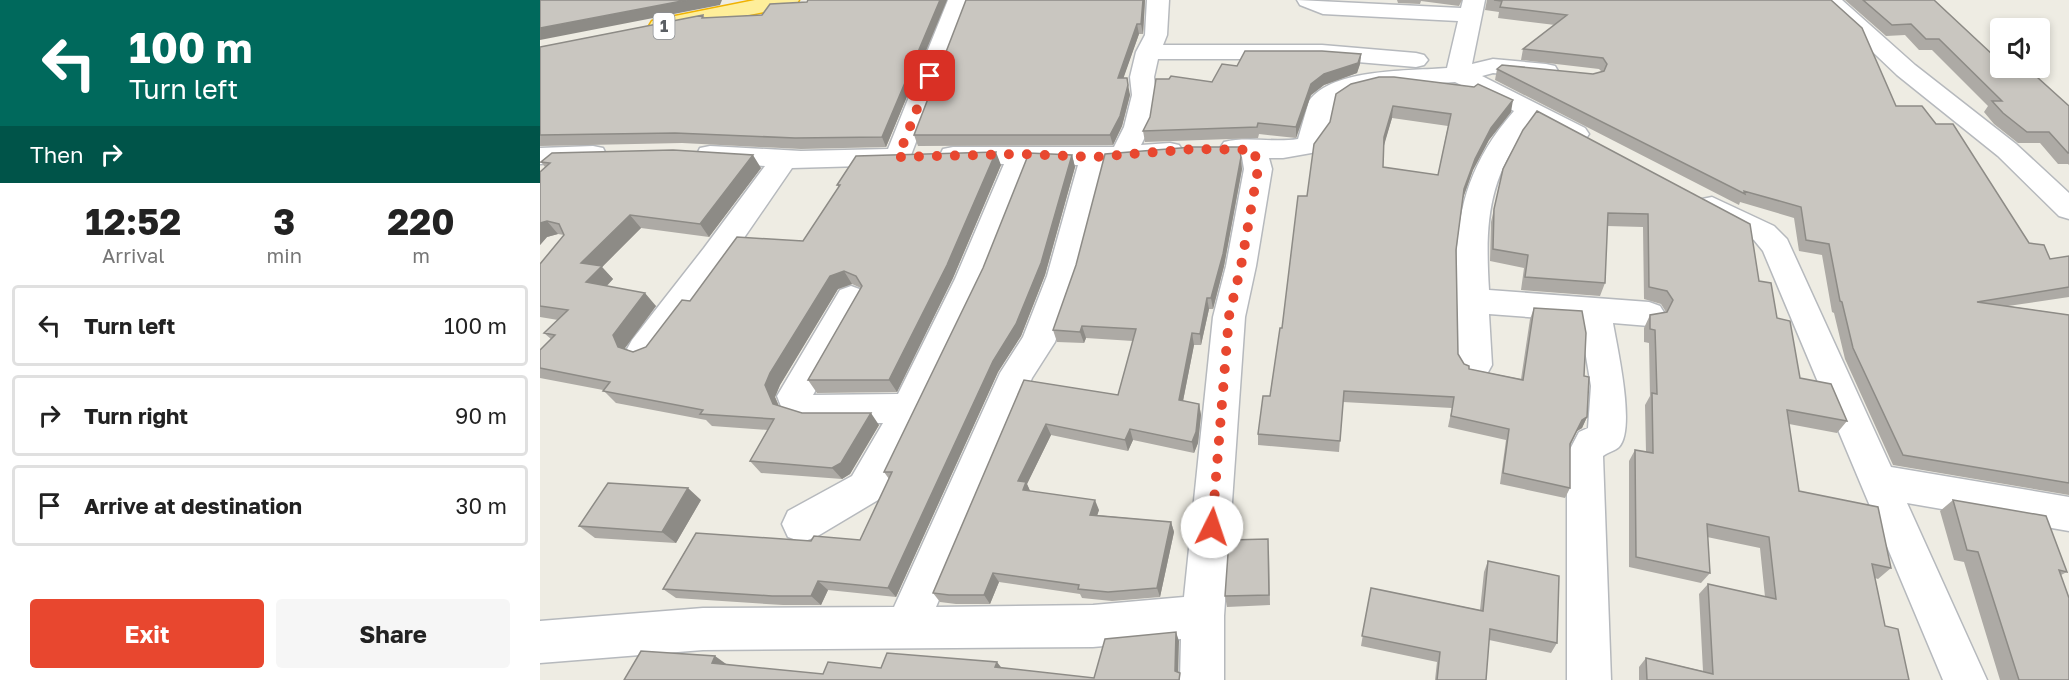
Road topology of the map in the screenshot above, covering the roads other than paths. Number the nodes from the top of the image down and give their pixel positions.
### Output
1 (725, 0) edge
2 (788, 0) edge
3 (959, 0) edge
4 (1158, 0) edge
5 (1308, 0) edge
6 (1829, 0) edge
7 (1473, 7) edge
8 (1148, 52) junction
9 (1416, 60) dead end
10 (1568, 74) edge
11 (1458, 75) junction
12 (1530, 109) junction
13 (1601, 147) edge
14 (1254, 150) junction
15 (623, 153) edge
16 (682, 153) edge
17 (1021, 154) junction
18 (1110, 155) junction
19 (540, 156) edge
20 (917, 157) junction
21 (784, 159) junction
22 (1682, 190) edge
23 (2069, 209) edge
24 (851, 298) dead end
25 (1473, 301) junction
26 (1594, 310) junction
27 (1649, 314) edge
28 (644, 349) edge
29 (1475, 366) dead end
30 (908, 408) junction
31 (1877, 481) junction
32 (2069, 514) edge
33 (802, 524) dead end
34 (1203, 616) junction
35 (906, 629) junction
36 (542, 644) edge
37 (1202, 680) edge
38 (1589, 680) edge
39 (1965, 680) edge

1 - 2 highway, 1
3 - 20 street
4 - 8 street
5 - 7 street
6 - 23 street
7 - 11 street
8 - 9 street
8 - 18 street
10 - 11 street
11 - 12 street
11 - 14 street
12 - 13 street
12 - 25 street
14 - 18 street
14 - 34 street
15 - 19 street
16 - 21 street
17 - 18 street
17 - 20 street
17 - 30 street
18 - 35 street
20 - 21 street
21 - 28 street
22 - 31 street
24 - 30 street
25 - 26 street
25 - 29 street
26 - 27 street
26 - 38 street
30 - 33 street
31 - 32 street
31 - 39 street
34 - 35 street
34 - 37 street
35 - 36 street

